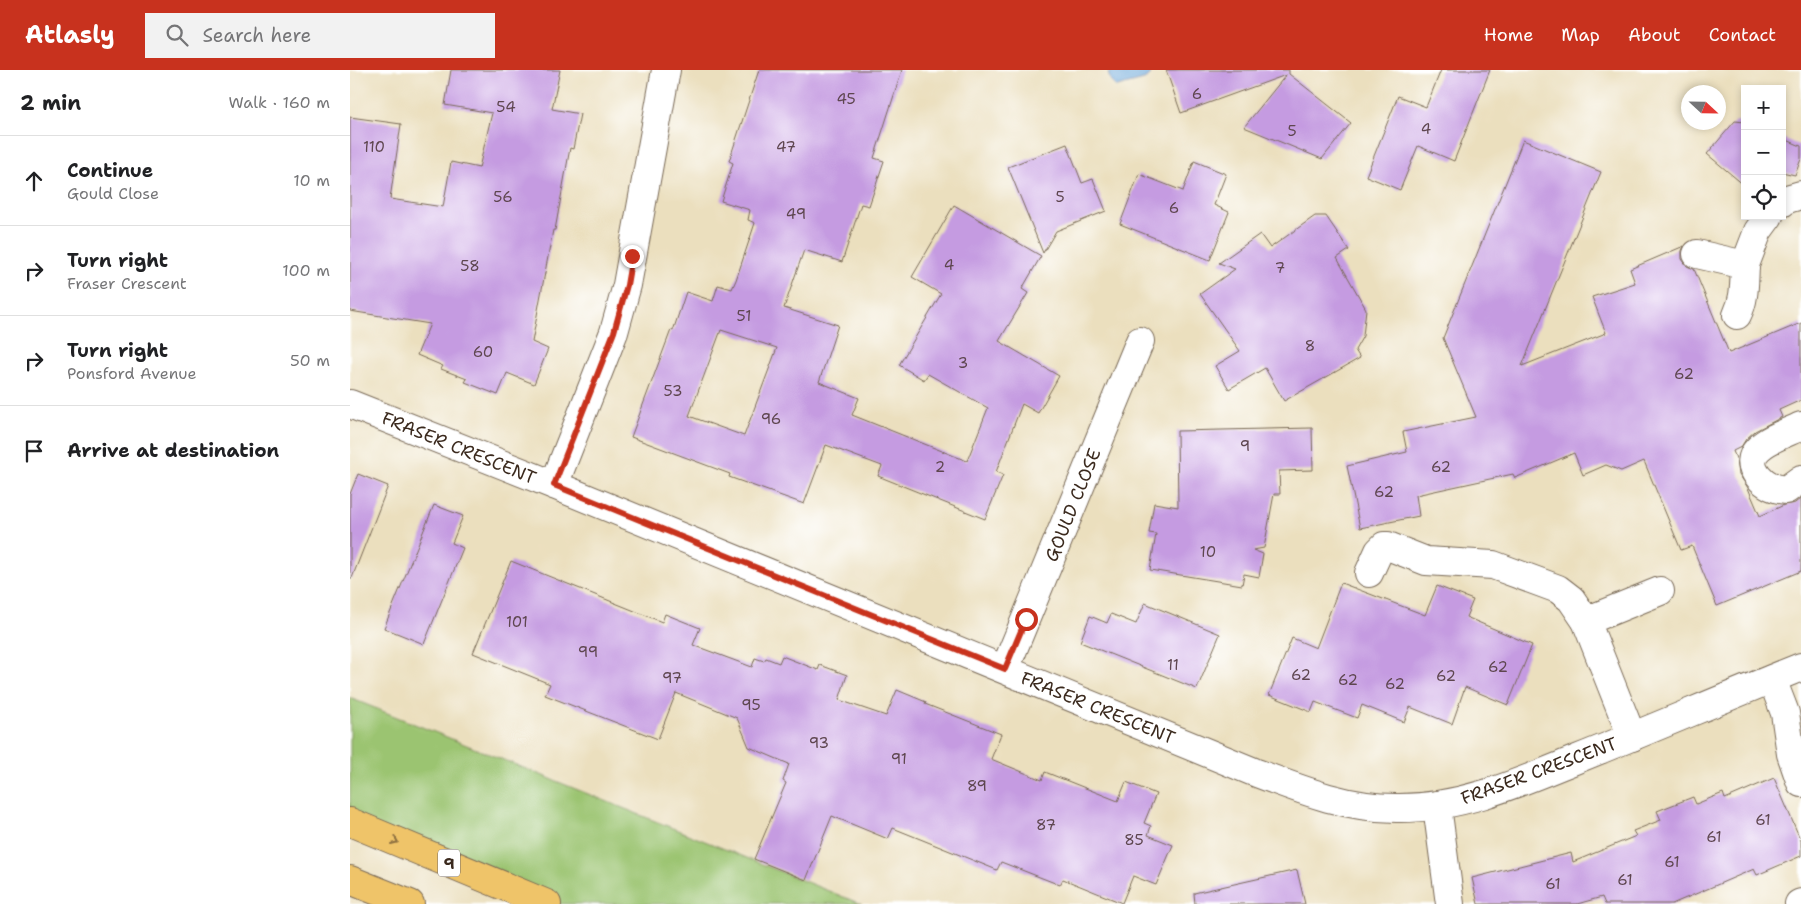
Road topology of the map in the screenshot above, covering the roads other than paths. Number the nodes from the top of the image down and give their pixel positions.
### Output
1 (666, 70) edge
2 (1801, 195) edge
3 (1786, 200) edge
4 (1766, 220) edge
5 (1698, 254) dead end
6 (1744, 265) junction
7 (1737, 315) dead end
8 (1140, 341) dead end
9 (350, 404) edge
10 (1801, 426) edge
11 (1801, 480) edge
12 (554, 485) junction
13 (1369, 573) dead end
14 (1660, 591) dead end
15 (1586, 621) junction
16 (1801, 667) edge
17 (1005, 669) junction
18 (1772, 679) junction
19 (1632, 737) junction
20 (1801, 783) edge
21 (1437, 806) junction
22 (350, 822) edge
23 (350, 880) edge
24 (410, 904) edge
25 (547, 904) edge
26 (1450, 904) edge

1 - 12 street
2 - 3 street
4 - 6 street
5 - 6 street
6 - 7 street
8 - 17 street, GOULD CLOSE
9 - 12 street, FRASER CRESCENT
10 - 11 street
12 - 17 street, FRASER CRESCENT
13 - 15 street
14 - 15 street
15 - 19 street
16 - 18 street, FRASER CRESCENT
17 - 21 street, FRASER CRESCENT
18 - 19 street, FRASER CRESCENT
18 - 20 street
19 - 21 street, FRASER CRESCENT
21 - 26 street
22 -> 25 highway, 9
23 - 24 highway

